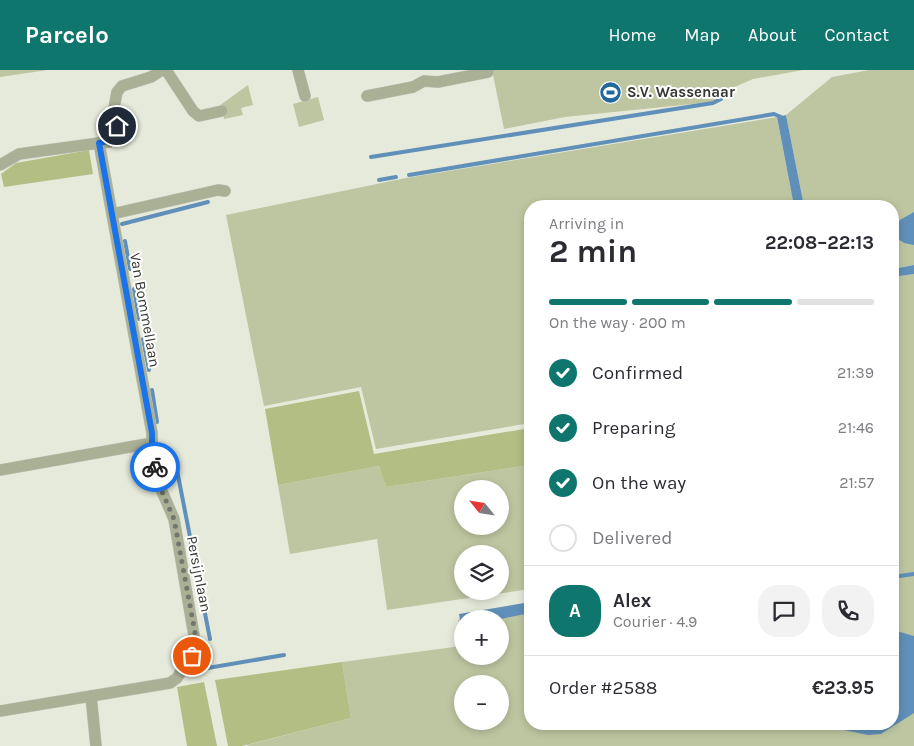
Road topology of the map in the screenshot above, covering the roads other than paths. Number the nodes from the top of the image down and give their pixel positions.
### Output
1 (162, 70) edge
2 (166, 70) edge
3 (298, 70) edge
4 (488, 72) dead end
5 (423, 76) edge
6 (305, 96) dead end
7 (367, 96) dead end
8 (222, 112) dead end
9 (99, 143) junction
10 (0, 165) edge
11 (225, 191) dead end
12 (112, 214) junction
13 (152, 443) junction
14 (0, 470) edge
15 (91, 696) junction
16 (0, 711) edge
17 (96, 746) edge

1 - 9 street
2 - 8 street
3 - 6 street
4 - 5 street
5 - 7 street
9 - 10 street
9 - 12 street, Van Bommellaan
11 - 12 street
12 - 13 street, Van Bommellaan
13 - 14 street
13 - 15 street, Persijnlaan
15 - 16 street, Persijnlaan
15 - 17 street

